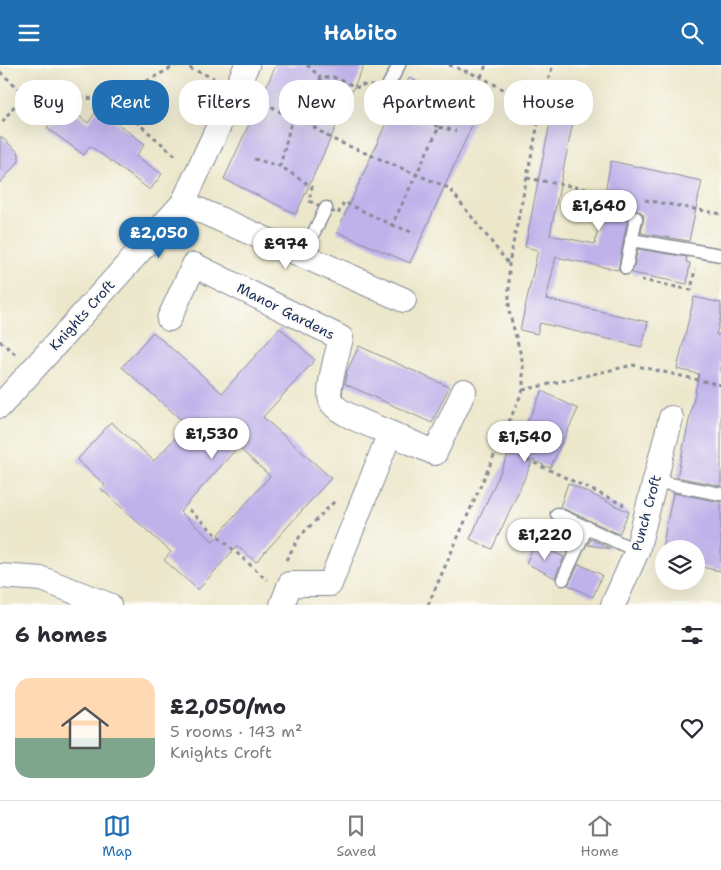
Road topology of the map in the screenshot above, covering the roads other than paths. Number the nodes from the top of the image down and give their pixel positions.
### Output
1 (247, 65) edge
2 (399, 65) edge
3 (391, 80) edge
4 (183, 203) junction
5 (326, 209) road end
6 (636, 218) dead end
7 (631, 240) junction
8 (721, 255) edge
9 (302, 256) junction
10 (626, 268) road end
11 (404, 300) dead end
12 (169, 319) dead end
13 (464, 391) dead end
14 (0, 405) edge
15 (671, 418) dead end
16 (390, 433) junction
17 (654, 481) junction
18 (721, 494) edge
19 (557, 514) dead end
20 (587, 527) junction
21 (637, 551) junction
22 (0, 576) edge
23 (563, 579) dead end
24 (109, 605) edge
25 (282, 605) edge
26 (613, 605) edge

1 - 4 street, Knights Croft
2 - 3 lane
4 - 9 street
4 - 14 street, Knights Croft
5 - 9 lane
6 - 7 lane
7 - 8 lane
7 - 10 lane
9 - 11 street
12 - 16 street, Manor Gardens
13 - 16 street, Manor Gardens
15 - 17 street, Punch Croft
16 - 25 street
17 - 18 lane
17 - 21 street, Punch Croft
19 - 20 lane
20 - 21 lane
20 - 23 lane
21 - 26 street, Punch Croft
22 - 24 street

